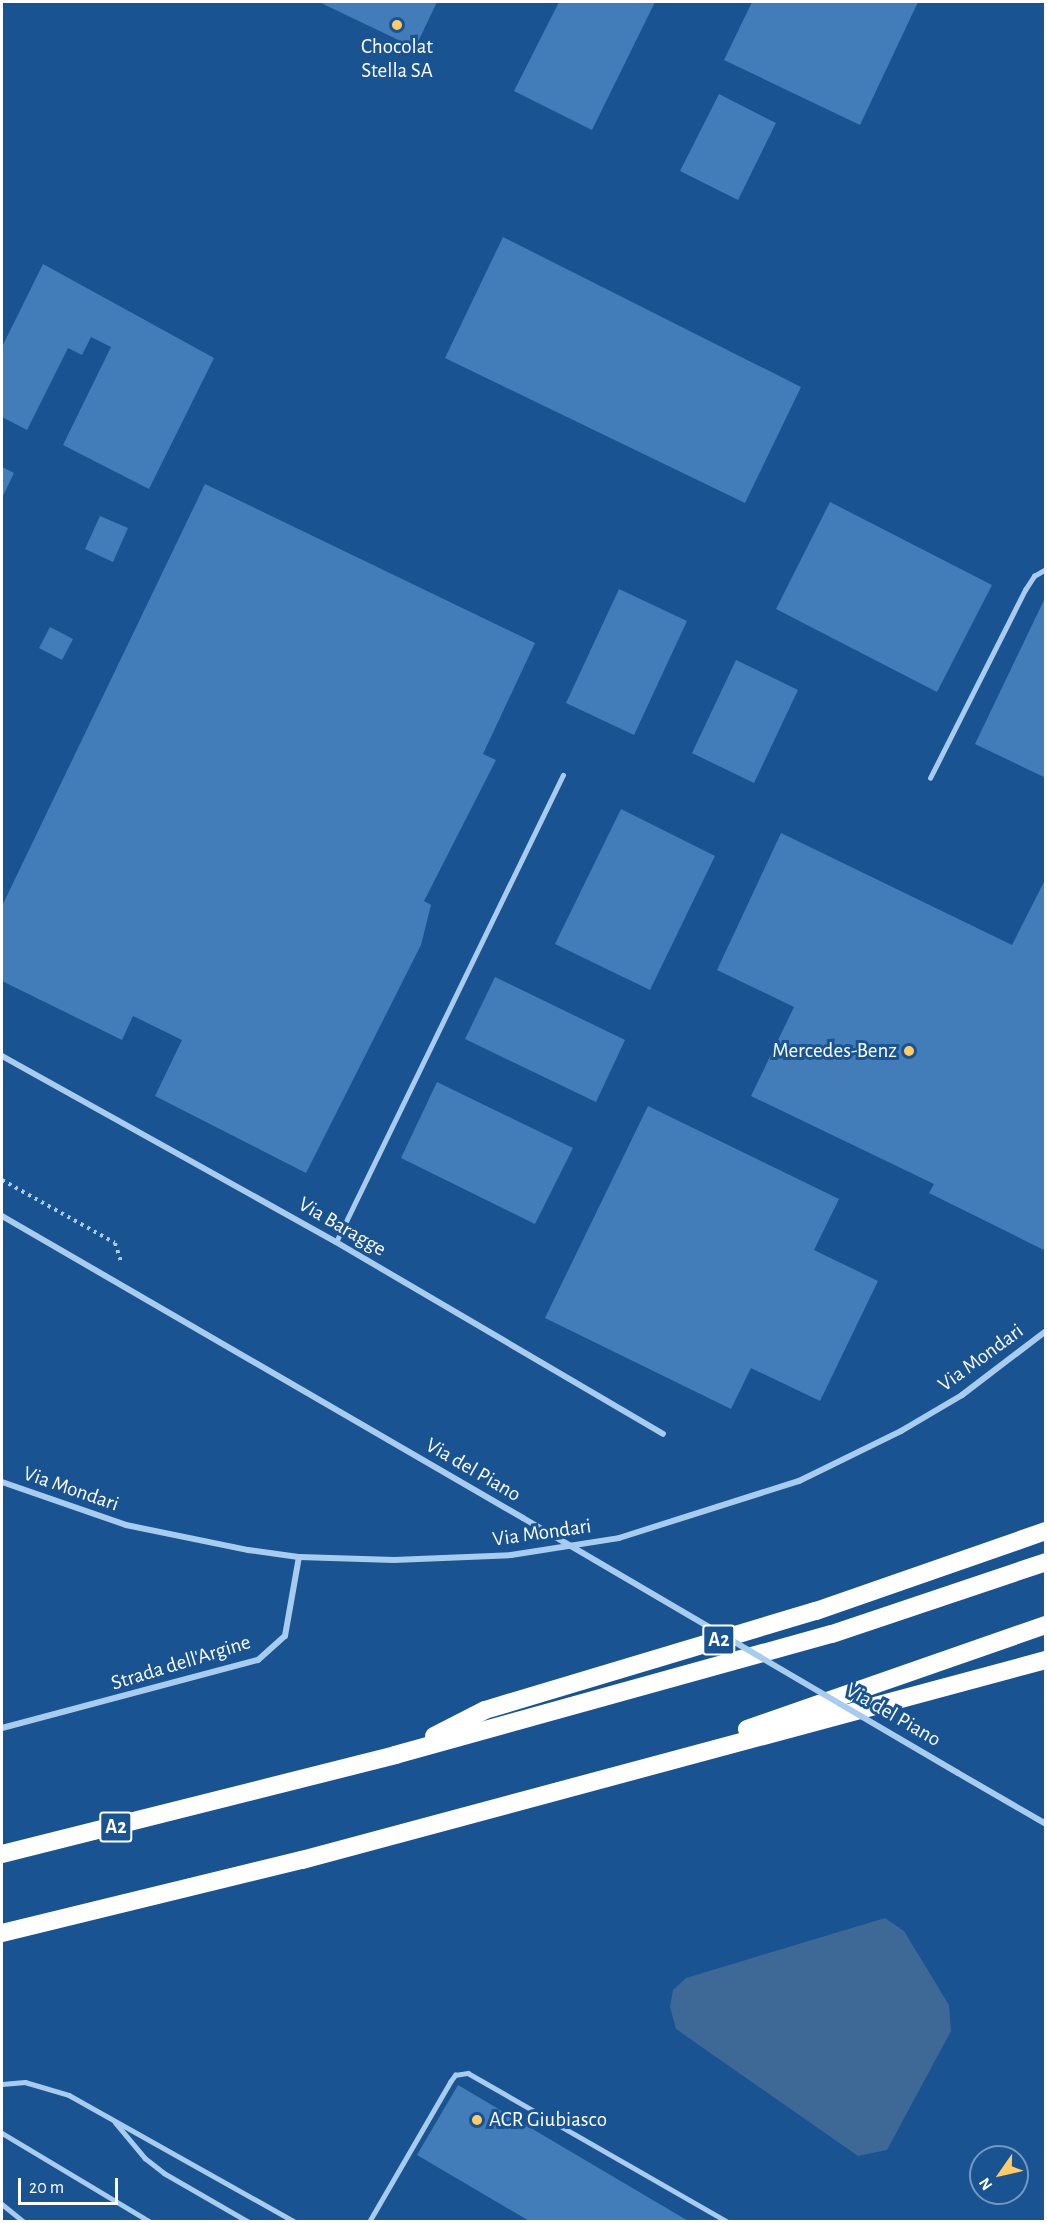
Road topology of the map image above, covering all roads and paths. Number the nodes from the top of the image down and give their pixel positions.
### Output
1 (1046, 570) edge
2 (563, 775) dead end
3 (930, 778) dead end
4 (2, 1056) edge
5 (2, 1180) edge
6 (2, 1216) edge
7 (336, 1242) junction
8 (131, 1291) junction
9 (1046, 1331) edge
10 (663, 1434) dead end
11 (2, 1482) edge
12 (1046, 1531) edge
13 (299, 1557) junction
14 (1046, 1562) edge
15 (1046, 1625) edge
16 (1046, 1660) edge
17 (2, 1728) edge
18 (395, 1755) junction
19 (632, 1768) junction
20 (1046, 1824) edge
21 (2, 1854) edge
22 (2, 1933) edge
23 (2, 2084) edge
24 (112, 2119) junction
25 (2, 2133) edge
26 (2, 2204) edge
27 (24, 2222) edge
28 (151, 2222) edge
29 (249, 2222) edge
30 (295, 2222) edge
31 (369, 2222) edge
32 (728, 2222) edge

1 - 3 lane
2 - 7 lane
4 - 7 street, Via Baragge
5 - 8 path
6 - 8 street, Via del Piano
7 - 10 street, Via Baragge
8 - 20 street, Via del Piano, bridge
9 - 13 street, Via Mondari
11 - 13 street, Via Mondari
12 - 18 highway, A2
13 - 17 street, Strada dell'Argine
14 - 18 highway, A2
15 - 19 highway
16 - 19 highway
18 - 21 highway, A2
19 - 22 highway
23 - 24 lane
24 - 29 lane
24 - 30 lane
25 - 28 lane
26 - 27 lane
31 - 32 lane

